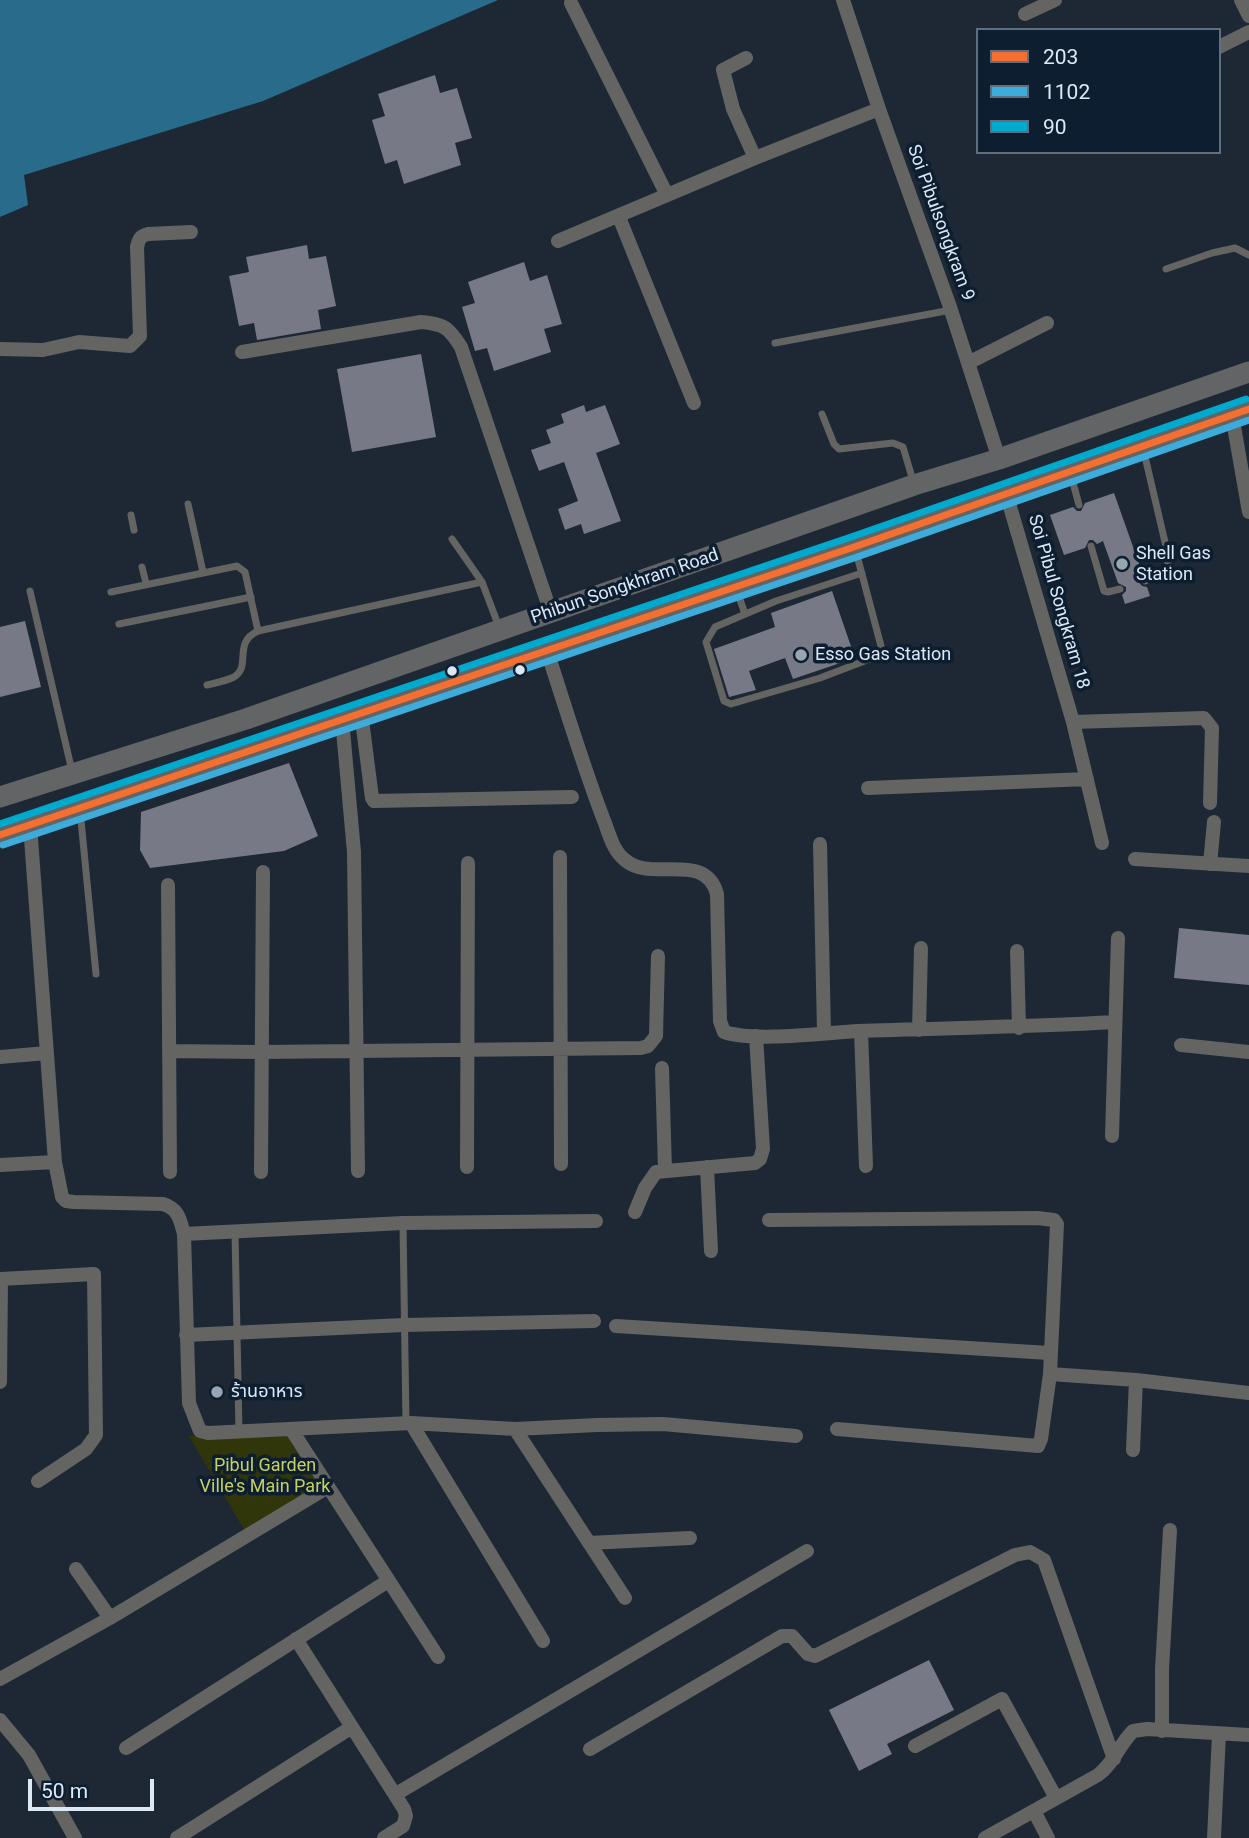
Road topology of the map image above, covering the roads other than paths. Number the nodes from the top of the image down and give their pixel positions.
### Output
1 (843, 0) edge
2 (1055, 0) edge
3 (1241, 0) edge
4 (571, 3) dead end
5 (1025, 14) dead end
6 (1249, 16) edge
7 (1249, 32) edge
8 (1221, 46) edge
9 (746, 58) dead end
10 (879, 109) junction
11 (755, 158) junction
12 (667, 195) junction
13 (619, 217) junction
14 (191, 232) dead end
15 (558, 240) dead end
16 (1249, 256) edge
17 (1166, 269) dead end
18 (951, 310) junction
19 (1047, 323) dead end
20 (775, 343) dead end
21 (0, 349) edge
22 (242, 352) dead end
23 (968, 363) junction
24 (1249, 372) edge
25 (694, 403) dead end
26 (1241, 412) edge
27 (822, 414) dead end
28 (1143, 447) junction
29 (999, 459) junction
30 (1070, 471) junction
31 (914, 485) junction
32 (1006, 493) junction
33 (188, 503) dead end
34 (1079, 505) dead end
35 (1249, 512) edge
36 (131, 515) dead end
37 (134, 530) dead end
38 (452, 539) dead end
39 (1091, 546) dead end
40 (854, 547) junction
41 (142, 567) dead end
42 (203, 572) junction
43 (862, 573) junction
44 (1145, 581) dead end
45 (482, 582) junction
46 (146, 583) junction
47 (736, 587) junction
48 (1120, 589) dead end
49 (30, 591) dead end
50 (111, 592) dead end
51 (251, 597) junction
52 (551, 613) junction
53 (745, 614) junction
54 (119, 624) dead end
55 (258, 631) junction
56 (500, 631) junction
57 (547, 651) junction
58 (207, 685) dead end
59 (351, 716) junction
60 (1073, 722) junction
61 (73, 774) junction
62 (1087, 779) junction
63 (868, 788) dead end
64 (0, 797) edge
65 (572, 797) dead end
66 (1210, 803) dead end
67 (80, 806) junction
68 (1214, 822) dead end
69 (30, 825) junction
70 (0, 835) edge
71 (1102, 843) dead end
72 (820, 844) dead end
73 (560, 857) dead end
74 (1135, 859) dead end
75 (468, 863) dead end
76 (1210, 863) junction
77 (1249, 866) edge
78 (263, 872) dead end
79 (167, 885) dead end
80 (1118, 938) dead end
81 (921, 948) dead end
82 (1017, 951) dead end
83 (658, 956) dead end
84 (96, 974) dead end
85 (1115, 1022) junction
86 (1019, 1028) junction
87 (919, 1030) junction
88 (861, 1031) junction
89 (824, 1033) junction
90 (756, 1036) junction
91 (1181, 1045) dead end
92 (468, 1049) junction
93 (561, 1049) junction
94 (356, 1050) junction
95 (169, 1051) junction
96 (260, 1052) junction
97 (1249, 1052) edge
98 (47, 1054) junction
99 (0, 1057) edge
100 (662, 1068) dead end
101 (1112, 1136) dead end
102 (55, 1162) junction
103 (561, 1164) dead end
104 (0, 1165) edge
105 (866, 1166) dead end
106 (467, 1167) dead end
107 (707, 1167) junction
108 (665, 1170) junction
109 (358, 1171) dead end
110 (170, 1172) dead end
111 (261, 1172) dead end
112 (635, 1212) dead end
113 (769, 1220) dead end
114 (596, 1221) dead end
115 (404, 1223) junction
116 (235, 1232) junction
117 (184, 1234) junction
118 (711, 1251) dead end
119 (1, 1279) edge
120 (594, 1321) dead end
121 (404, 1325) junction
122 (616, 1326) dead end
123 (237, 1334) junction
124 (186, 1335) junction
125 (1049, 1353) junction
126 (1049, 1374) junction
127 (1136, 1380) junction
128 (0, 1382) edge
129 (1249, 1393) edge
130 (409, 1423) junction
131 (291, 1429) junction
132 (515, 1429) junction
133 (837, 1429) dead end
134 (239, 1432) junction
135 (796, 1436) dead end
136 (1133, 1450) dead end
137 (38, 1481) dead end
138 (327, 1487) junction
139 (1170, 1530) dead end
140 (690, 1538) dead end
141 (589, 1543) junction
142 (807, 1551) dead end
143 (76, 1569) dead end
144 (388, 1581) junction
145 (625, 1598) dead end
146 (110, 1618) junction
147 (296, 1639) junction
148 (543, 1641) dead end
149 (438, 1657) dead end
150 (0, 1679) edge
151 (0, 1720) edge
152 (352, 1727) junction
153 (1162, 1731) junction
154 (1219, 1734) junction
155 (1249, 1735) edge
156 (915, 1745) dead end
157 (126, 1748) dead end
158 (590, 1749) dead end
159 (1114, 1759) junction
160 (396, 1794) junction
161 (1056, 1798) junction
162 (1034, 1811) junction
163 (75, 1838) edge
164 (177, 1838) edge
165 (384, 1838) edge
166 (985, 1838) edge
167 (1048, 1838) edge
168 (1214, 1838) edge

1 - 10 street, Soi Pibulsongkram 9
2 - 5 street
3 - 6 street
4 - 12 street
7 - 8 street
9 - 11 street
10 - 11 street
10 - 18 street, Soi Pibulsongkram 9
11 - 12 street
12 - 13 street
13 - 15 street
13 - 25 street
14 - 21 street
16 - 17 lane
18 - 20 lane
18 - 23 street, Soi Pibulsongkram 9
19 - 23 street
22 - 52 street
23 - 29 street, Soi Pibulsongkram 9
24 - 29 main road, Phibun Songkhram Road
26 - 28 main road, Phibun Songkhram Road
26 - 35 street
27 - 31 lane
28 - 30 main road, Phibun Songkhram Road
28 - 44 lane
29 - 31 main road, Phibun Songkhram Road
29 - 32 main road
30 - 32 main road, Phibun Songkhram Road
30 - 34 lane
31 - 52 main road, Phibun Songkhram Road
32 - 40 main road, Phibun Songkhram Road
32 - 60 street, Soi Pibul Songkram 18
33 - 42 lane
36 - 37 lane
38 - 45 lane
39 - 48 lane
40 - 43 lane
40 - 47 main road, Phibun Songkhram Road
41 - 46 lane
42 - 46 lane
42 - 51 lane
43 - 53 lane
43 - 53 lane
45 - 55 lane
45 - 56 lane
46 - 50 lane
47 - 53 lane
47 - 57 main road, Phibun Songkhram Road
49 - 61 lane
51 - 54 lane
51 - 55 lane
52 - 56 main road, Phibun Songkhram Road
55 - 58 lane
56 - 61 main road, Phibun Songkhram Road
57 - 59 main road, Phibun Songkhram Road
57 - 90 street
59 - 65 street
59 - 67 main road, Phibun Songkhram Road
59 - 94 street
60 - 62 street, Soi Pibul Songkram 18
60 - 66 street
61 - 64 main road, Phibun Songkhram Road
62 - 63 street
62 - 71 street, Soi Pibul Songkram 18
67 - 69 main road, Phibun Songkhram Road
67 - 84 lane
68 - 76 street
69 - 70 main road, Phibun Songkhram Road
69 - 98 street
72 - 89 street
73 - 93 street
74 - 76 street
75 - 92 street
76 - 77 street
78 - 96 street
79 - 95 street
80 - 85 street
81 - 87 street
82 - 86 street
83 - 93 street
85 - 86 street
85 - 101 street
86 - 87 street
87 - 88 street
88 - 89 street
88 - 105 street
89 - 90 street
90 - 107 street
91 - 97 street
92 - 93 street
92 - 94 street
92 - 106 street
93 - 103 street
94 - 96 street
94 - 109 street
95 - 96 street
95 - 110 street
96 - 111 street
98 - 99 street
98 - 102 street
100 - 108 street
102 - 104 street
102 - 117 street
107 - 108 street
107 - 118 street
108 - 112 street
113 - 125 street
114 - 115 street
115 - 116 street
115 - 121 lane
116 - 117 street
116 - 123 lane
117 - 124 street
119 - 128 street
119 - 137 street
120 - 121 street
121 - 123 street
121 - 130 lane
122 - 125 street
123 - 124 street
123 - 134 lane
124 - 134 street
125 - 126 street
126 - 127 street
126 - 133 street
127 - 129 street
127 - 136 street
130 - 131 street
130 - 132 street
130 - 148 street
131 - 134 street
131 - 138 street
132 - 135 street
132 - 141 street
138 - 144 street
138 - 146 street
139 - 153 street
140 - 141 street
141 - 145 street
142 - 160 street
143 - 146 street
144 - 147 street
144 - 149 street
146 - 150 street
147 - 152 street
147 - 157 street
151 - 163 street
152 - 160 street
152 - 164 street
153 - 154 street
153 - 159 street
154 - 155 street
154 - 168 street
156 - 161 street
158 - 159 street
159 - 161 street
160 - 165 street
161 - 162 street
162 - 166 street
162 - 167 street

